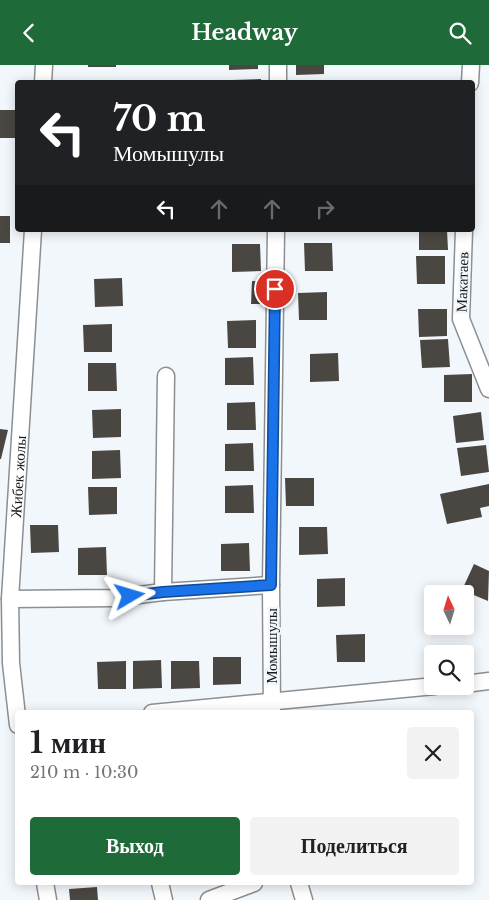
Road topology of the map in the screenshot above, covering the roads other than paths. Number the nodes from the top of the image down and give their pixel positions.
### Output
1 (44, 65) edge
2 (278, 65) edge
3 (471, 65) edge
4 (43, 80) edge
5 (278, 80) edge
6 (470, 80) edge
7 (33, 232) edge
8 (276, 232) edge
9 (464, 232) edge
10 (166, 376) dead end
11 (489, 389) edge
12 (271, 585) junction
13 (163, 592) junction
14 (10, 599) junction
15 (489, 681) edge
16 (474, 682) edge
17 (424, 687) edge
18 (272, 707) edge
19 (16, 710) edge
20 (212, 710) edge
21 (45, 885) edge
22 (160, 885) edge
23 (249, 885) edge
24 (300, 885) edge
25 (48, 900) edge
26 (164, 900) edge
27 (210, 900) edge
28 (304, 900) edge

1 - 4 street
2 - 5 street
3 - 6 street
7 - 14 street, Жибек жолы
8 - 12 street, Момышулы
9 - 11 street, Макатаев
10 - 13 street
12 - 13 street
12 - 18 street, Момышулы
13 - 14 street
14 - 19 street, Жибек жолы
15 - 16 street
17 - 18 street
18 - 20 street
21 - 25 street
22 - 26 street
23 - 27 street
24 - 28 street

